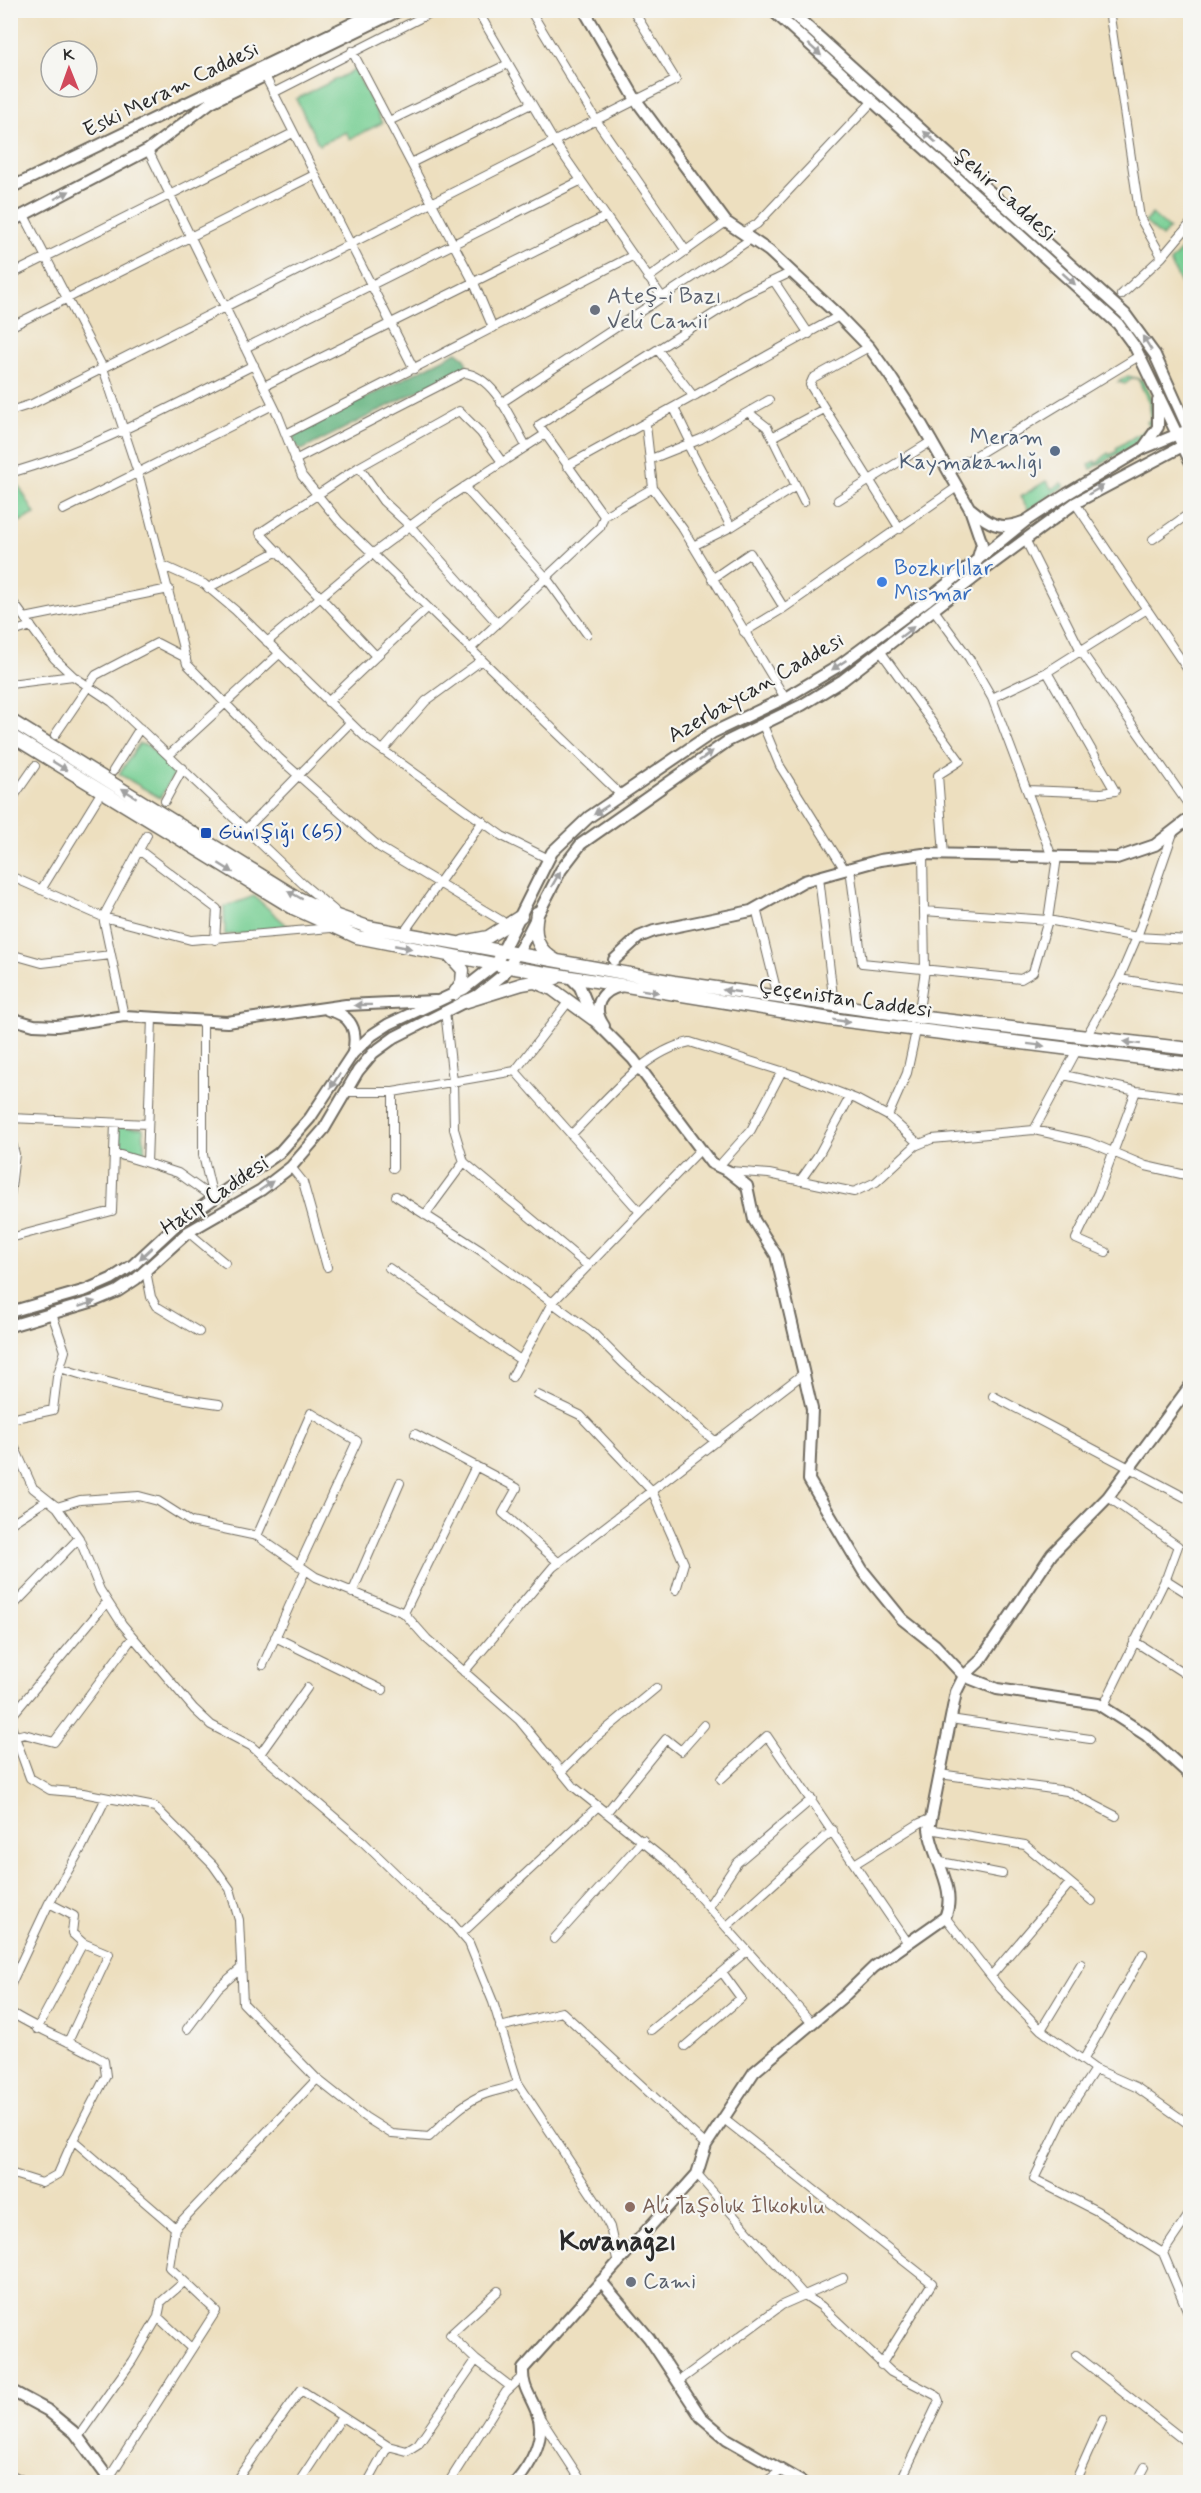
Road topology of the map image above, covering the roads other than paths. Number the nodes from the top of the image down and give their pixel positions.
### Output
1 (380, 10) edge
2 (400, 10) edge
3 (436, 10) edge
4 (477, 10) edge
5 (530, 10) edge
6 (584, 10) edge
7 (633, 10) edge
8 (772, 10) edge
9 (789, 10) edge
10 (1109, 10) edge
11 (352, 51) junction
12 (508, 63) junction
13 (263, 72) junction
14 (273, 93) junction
15 (636, 100) junction
16 (872, 102) junction
17 (531, 104) junction
18 (596, 120) junction
19 (389, 121) junction
20 (293, 133) junction
21 (553, 140) junction
22 (148, 150) junction
23 (411, 163) junction
24 (314, 175) junction
25 (580, 181) junction
26 (10, 188) edge
27 (170, 196) junction
28 (432, 202) junction
29 (24, 215) junction
30 (605, 217) junction
31 (10, 222) edge
32 (726, 222) junction
33 (1191, 224) edge
34 (746, 236) junction
35 (190, 237) junction
36 (453, 243) junction
37 (349, 245) junction
38 (686, 251) junction
39 (632, 256) junction
40 (46, 257) junction
41 (1162, 257) junction
42 (792, 272) junction
43 (10, 275) edge
44 (648, 278) junction
45 (774, 281) junction
46 (474, 283) junction
47 (370, 286) junction
48 (1121, 295) dead end
49 (662, 297) junction
50 (68, 299) junction
51 (224, 307) junction
52 (839, 316) junction
53 (391, 325) junction
54 (10, 327) edge
55 (493, 328) junction
56 (809, 334) junction
57 (869, 347) junction
58 (244, 348) junction
59 (658, 350) junction
60 (1139, 356) junction
61 (254, 365) junction
62 (103, 368) junction
63 (414, 369) junction
64 (264, 386) junction
65 (1156, 389) junction
66 (1173, 396) junction
67 (694, 397) junction
68 (769, 400) dead end
69 (501, 403) junction
70 (273, 405) junction
71 (674, 408) junction
72 (824, 409) junction
73 (10, 411) edge
74 (1191, 412) edge
75 (749, 413) junction
76 (646, 425) junction
77 (123, 429) junction
78 (1190, 430) edge
79 (286, 434) junction
80 (1178, 434) junction
81 (544, 435) junction
82 (772, 437) junction
83 (932, 441) junction
84 (689, 444) junction
85 (1187, 444) edge
86 (526, 446) junction
87 (1142, 449) junction
88 (651, 459) junction
89 (295, 460) junction
90 (1191, 461) edge
91 (502, 462) junction
92 (567, 466) junction
93 (359, 467) junction
94 (949, 472) junction
95 (10, 473) edge
96 (138, 473) junction
97 (869, 480) junction
98 (796, 486) junction
99 (464, 487) junction
100 (957, 487) junction
101 (653, 488) junction
102 (318, 495) junction
103 (838, 500) dead end
104 (804, 502) dead end
105 (1075, 503) junction
106 (970, 509) junction
107 (63, 510) dead end
108 (1191, 513) edge
109 (604, 516) junction
110 (1027, 520) junction
111 (410, 526) junction
112 (731, 527) junction
113 (900, 529) junction
114 (1025, 539) junction
115 (1153, 540) dead end
116 (693, 546) junction
117 (278, 551) junction
118 (372, 554) junction
119 (977, 561) junction
120 (164, 566) junction
121 (545, 576) junction
122 (712, 579) junction
123 (208, 588) junction
124 (169, 590) junction
125 (321, 597) junction
126 (10, 598) edge
127 (426, 608) junction
128 (784, 608) junction
129 (1147, 609) junction
130 (934, 610) junction
131 (25, 618) junction
132 (496, 622) junction
133 (31, 626) junction
134 (744, 632) junction
135 (10, 633) edge
136 (586, 634) dead end
137 (267, 642) junction
138 (470, 649) junction
139 (1081, 651) junction
140 (881, 652) junction
141 (279, 654) junction
142 (376, 656) junction
143 (186, 658) junction
144 (482, 660) junction
145 (1047, 672) junction
146 (1191, 673) edge
147 (73, 676) junction
148 (10, 684) edge
149 (90, 684) junction
150 (785, 698) junction
151 (992, 698) junction
152 (328, 702) junction
153 (223, 703) junction
154 (10, 720) edge
155 (350, 723) junction
156 (763, 725) junction
157 (140, 728) junction
158 (10, 735) edge
159 (55, 735) dead end
160 (383, 750) junction
161 (169, 755) junction
162 (35, 766) dead end
163 (183, 768) junction
164 (113, 771) dead end
165 (299, 775) junction
166 (1027, 790) junction
167 (102, 791) junction
168 (622, 796) junction
169 (165, 801) dead end
170 (10, 802) edge
171 (1191, 807) edge
172 (1191, 818) edge
173 (483, 821) junction
174 (245, 830) junction
175 (1173, 831) junction
176 (147, 835) dead end
177 (139, 850) junction
178 (923, 855) junction
179 (944, 855) junction
180 (1054, 856) junction
181 (549, 860) junction
182 (847, 869) junction
183 (10, 876) edge
184 (819, 877) junction
185 (437, 884) junction
186 (41, 890) junction
187 (756, 908) junction
188 (924, 911) junction
189 (537, 914) junction
190 (521, 916) junction
191 (103, 917) junction
192 (1048, 920) junction
193 (502, 921) dead end
194 (351, 922) junction
195 (332, 928) junction
196 (402, 935) junction
197 (1137, 937) junction
198 (215, 940) junction
199 (1191, 940) edge
200 (448, 950) junction
201 (503, 953) junction
202 (10, 954) edge
203 (111, 955) junction
204 (516, 955) junction
205 (614, 960) dead end
206 (496, 964) junction
207 (509, 967) junction
208 (925, 970) junction
209 (568, 971) junction
210 (1119, 979) junction
211 (534, 982) junction
212 (622, 986) junction
213 (1191, 990) edge
214 (448, 997) junction
215 (778, 997) junction
216 (569, 1001) junction
217 (464, 1002) junction
218 (834, 1005) junction
219 (325, 1009) junction
220 (445, 1011) junction
221 (124, 1016) junction
222 (918, 1017) junction
223 (10, 1018) edge
224 (152, 1018) junction
225 (592, 1019) junction
226 (203, 1023) junction
227 (389, 1024) joint
228 (916, 1031) junction
229 (607, 1032) junction
230 (395, 1037) joint
231 (1086, 1037) junction
232 (1077, 1050) junction
233 (1191, 1050) edge
234 (353, 1053) junction
235 (1191, 1064) edge
236 (640, 1069) junction
237 (515, 1071) junction
238 (782, 1071) junction
239 (1064, 1075) junction
240 (453, 1081) junction
241 (1136, 1091) junction
242 (345, 1092) junction
243 (393, 1092) junction
244 (850, 1097) junction
245 (1191, 1098) edge
246 (888, 1116) junction
247 (10, 1118) edge
248 (115, 1123) junction
249 (148, 1124) junction
250 (1034, 1130) junction
251 (572, 1135) junction
252 (10, 1136) edge
253 (919, 1144) junction
254 (700, 1150) junction
255 (1113, 1152) junction
256 (114, 1153) junction
257 (464, 1162) junction
258 (147, 1163) junction
259 (291, 1167) junction
260 (393, 1168) dead end
261 (723, 1169) junction
262 (1191, 1176) edge
263 (800, 1181) junction
264 (10, 1196) edge
265 (396, 1196) dead end
266 (213, 1198) junction
267 (640, 1212) junction
268 (425, 1215) junction
269 (188, 1232) junction
270 (10, 1238) edge
271 (1106, 1252) dead end
272 (225, 1263) dead end
273 (588, 1266) junction
274 (327, 1267) dead end
275 (389, 1268) dead end
276 (146, 1271) junction
277 (552, 1303) junction
278 (10, 1312) edge
279 (52, 1314) junction
280 (10, 1326) edge
281 (200, 1332) dead end
282 (519, 1359) junction
283 (60, 1368) junction
284 (803, 1374) junction
285 (512, 1377) dead end
286 (1191, 1386) edge
287 (538, 1395) dead end
288 (993, 1396) dead end
289 (219, 1404) dead end
290 (10, 1419) edge
291 (415, 1434) dead end
292 (10, 1437) edge
293 (716, 1442) junction
294 (476, 1466) junction
295 (1131, 1467) junction
296 (400, 1483) dead end
297 (652, 1491) junction
298 (1108, 1497) junction
299 (47, 1500) junction
300 (1191, 1500) edge
301 (57, 1507) junction
302 (10, 1524) edge
303 (256, 1536) junction
304 (79, 1538) junction
305 (559, 1563) junction
306 (302, 1569) junction
307 (1165, 1579) junction
308 (676, 1590) dead end
309 (352, 1593) junction
310 (1191, 1595) edge
311 (107, 1602) junction
312 (10, 1610) edge
313 (404, 1613) junction
314 (132, 1637) junction
315 (275, 1637) junction
316 (1134, 1641) junction
317 (263, 1665) dead end
318 (464, 1672) junction
319 (964, 1676) junction
320 (1191, 1677) edge
321 (307, 1688) dead end
322 (657, 1688) dead end
323 (383, 1690) dead end
324 (1103, 1707) junction
325 (10, 1718) edge
326 (950, 1719) junction
327 (10, 1723) edge
328 (704, 1725) dead end
329 (16, 1736) junction
330 (1090, 1738) dead end
331 (14, 1747) edge
332 (260, 1754) junction
333 (561, 1772) junction
334 (939, 1774) junction
335 (1191, 1775) edge
336 (721, 1779) dead end
337 (106, 1798) junction
338 (812, 1799) junction
339 (597, 1807) junction
340 (606, 1813) junction
341 (1116, 1816) dead end
342 (930, 1825) junction
343 (833, 1830) junction
344 (643, 1840) junction
345 (936, 1861) junction
346 (856, 1863) junction
347 (1002, 1874) dead end
348 (1070, 1882) junction
349 (1092, 1901) dead end
350 (49, 1903) junction
351 (708, 1907) junction
352 (945, 1917) junction
353 (726, 1927) junction
354 (461, 1934) junction
355 (554, 1939) dead end
356 (83, 1943) junction
357 (908, 1943) junction
358 (747, 1951) junction
359 (1143, 1954) dead end
360 (1081, 1964) dead end
361 (240, 1969) junction
362 (722, 1972) junction
363 (992, 1976) junction
364 (10, 1986) edge
365 (10, 2012) edge
366 (811, 2022) junction
367 (500, 2027) junction
368 (37, 2029) junction
369 (187, 2029) dead end
370 (651, 2030) dead end
371 (1041, 2030) junction
372 (68, 2042) junction
373 (685, 2046) dead end
374 (1084, 2059) junction
375 (1095, 2069) junction
376 (317, 2079) junction
377 (518, 2083) junction
378 (724, 2119) junction
379 (1191, 2125) edge
380 (73, 2140) junction
381 (706, 2145) junction
382 (10, 2174) edge
383 (697, 2174) junction
384 (1191, 2213) edge
385 (175, 2228) junction
386 (1163, 2253) junction
387 (618, 2264) junction
388 (843, 2278) dead end
389 (601, 2281) junction
390 (184, 2282) junction
391 (498, 2291) dead end
392 (803, 2294) junction
393 (1191, 2317) edge
394 (158, 2318) junction
395 (191, 2348) junction
396 (1076, 2355) dead end
397 (476, 2360) junction
398 (881, 2364) junction
399 (523, 2376) junction
400 (679, 2381) junction
401 (511, 2388) junction
402 (10, 2390) edge
403 (538, 2415) junction
404 (342, 2417) junction
405 (1103, 2420) dead end
406 (78, 2437) junction
407 (1191, 2445) edge
408 (388, 2446) junction
409 (1145, 2467) dead end
410 (781, 2471) junction
411 (10, 2474) edge
412 (23, 2482) edge
413 (109, 2482) edge
414 (235, 2482) edge
415 (300, 2482) edge
416 (368, 2482) edge
417 (449, 2482) edge
418 (516, 2482) edge
419 (582, 2482) edge
420 (765, 2482) edge
421 (802, 2482) edge
422 (900, 2482) edge
423 (1075, 2482) edge
424 (1137, 2482) edge

1 - 13 street, Eski Meram Caddesi
2 - 13 street, Eski Meram Caddesi
3 - 11 street
4 - 12 street
5 - 18 street
6 - 15 street
7 - 15 street
8 -> 16 street, Şehir Caddesi
66 -> 9 street, Şehir Caddesi
10 - 41 street
11 - 14 street
11 - 19 street
12 - 17 street
12 - 19 street
13 - 14 street
13 - 22 street, Eski Meram Caddesi
13 - 26 street, Eski Meram Caddesi
14 - 20 street
15 - 18 street
15 - 32 street
16 - 34 street
16 -> 60 street, Şehir Caddesi
17 - 21 street
17 - 23 street
18 - 21 street
18 - 38 street
19 - 23 street
20 - 24 street
20 - 27 street
21 - 25 street
21 - 28 street
22 - 27 street
29 -> 22 street, Eski Meram Caddesi
23 - 28 street
24 - 35 street
24 - 37 street
25 - 30 street
25 - 36 street
27 - 35 street
27 - 40 street
28 - 36 street
28 - 37 street
29 - 31 street, Eski Meram Caddesi
29 - 40 street
30 - 39 street
30 - 46 street
32 - 34 street
32 - 38 street
33 - 41 street
34 - 42 street
34 - 49 street
35 - 50 street
35 - 51 street
36 - 46 street
36 - 47 street
37 - 47 street
37 - 51 street
38 - 44 street
39 - 44 street
39 - 55 street
40 - 43 street
40 - 50 street
41 - 48 street
42 - 45 street
42 - 52 street
44 - 49 street
45 - 56 street
45 - 59 street
46 - 53 street
46 - 55 street
47 - 53 street
47 - 58 street
49 - 69 street
50 - 54 street
50 - 62 street
51 - 58 street
51 - 62 street
52 - 56 street
52 - 57 street
53 - 63 street
53 - 64 street
55 - 63 street
56 - 67 street
57 - 72 street
57 - 83 street
58 - 61 street
59 - 67 street
59 - 81 street
60 - 65 street, Şehir Caddesi
60 - 94 street
61 - 64 street
61 - 77 street
62 - 73 street
62 - 77 street
63 - 79 street
64 - 70 street
65 - 80 street, Şehir Caddesi
65 - 87 street
66 - 74 street
66 - 78 street, Şehir Caddesi
67 - 71 street
68 - 75 street
69 - 86 street
69 - 89 street
70 - 79 street
70 - 96 street
71 - 76 street
71 - 84 street
72 - 82 street
72 - 97 street
75 - 82 street
75 - 84 street
76 - 88 street
76 - 92 street
77 - 95 street
77 - 96 street
78 - 80 street, Azerbaycan Caddesi
79 - 89 street
80 - 85 street, Şehir Caddesi
80 - 87 street, Azerbaycan Caddesi
81 - 86 street
81 - 92 street
82 - 98 street
83 - 94 street
83 - 97 street
84 - 88 street
84 - 112 street
85 - 90 street, Şehir Caddesi
105 -> 85 street, Azerbaycan Caddesi
86 - 91 street
87 - 110 street, Azerbaycan Caddesi
88 - 101 street
89 - 102 street
91 - 93 street
91 - 99 street
92 - 109 street
93 - 102 street
93 - 111 street
94 - 100 street
96 - 107 street
96 - 120 street
97 - 103 street
97 - 113 street
98 - 104 street
98 - 112 street
99 - 111 street
99 - 121 street
100 - 106 street
100 - 113 street
101 - 109 street
101 - 116 street
102 - 117 street
102 - 118 street
105 - 114 street, Azerbaycan Caddesi
105 - 129 street
106 - 110 street
106 - 119 street
108 - 115 street
109 - 121 street
110 - 119 street, Azerbaycan Caddesi
111 - 118 street
111 - 132 street
112 - 116 street
113 - 128 street
114 - 130 street, Azerbaycan Caddesi
114 - 139 street
116 - 122 street
117 - 123 street
117 - 125 street
118 - 125 street
118 - 127 street
119 -> 150 street, Azerbaycan Caddesi
120 - 123 street
120 - 124 street
121 - 132 street
121 - 136 street
122 - 128 street
122 - 134 street
123 - 137 street
124 - 131 street
124 - 143 street
125 - 137 street
125 - 142 street
126 - 131 street
127 - 138 street
127 - 142 street
128 - 134 street
129 - 139 street
129 - 146 street
140 -> 130 street, Azerbaycan Caddesi
130 - 151 street
131 - 133 street
132 - 138 street
133 - 135 street
133 - 147 street
134 - 150 street
137 - 141 street
138 - 144 street
139 - 145 street
139 - 171 street
140 - 156 street, Azerbaycan Caddesi
140 - 179 street
141 - 152 street
141 - 153 street
142 - 152 street
143 - 149 street
143 - 153 street
144 - 160 street
144 - 168 street
145 - 151 street
145 - 166 street
147 - 148 street
147 - 149 street
149 - 157 street
149 - 159 street
150 - 168 street, Azerbaycan Caddesi
151 - 166 street
152 - 155 street
153 - 161 street
153 - 165 street
194 -> 154 main road
155 - 160 street
155 - 165 street
156 - 182 street
189 -> 156 street, Azerbaycan Caddesi
157 - 161 street
157 - 164 street
158 -> 167 main road
160 - 173 street
161 - 163 street
162 - 170 street
163 - 169 street
163 - 174 street
165 - 174 street
165 - 185 street
166 - 180 street
167 - 186 street
167 -> 195 main road
168 -> 181 street, Azerbaycan Caddesi
172 - 175 street
173 - 181 street
173 - 185 street
174 - 194 street
175 - 180 street
175 - 197 street
176 - 177 street
177 - 191 street
177 - 198 street
178 - 179 street
178 - 182 street
178 - 188 street
179 - 180 street
180 - 192 street
181 - 190 street, Azerbaycan Caddesi
182 - 184 street
182 - 208 street
183 - 186 street
184 - 187 street
184 - 218 street
185 - 193 street
185 - 196 street
186 - 191 street
187 - 205 street
187 - 215 street
188 - 192 street
188 - 208 street
189 - 204 street, Azerbaycan Caddesi
189 - 209 main road
190 - 200 main road
190 - 201 street, Azerbaycan Caddesi
191 - 198 street
191 - 203 street
192 - 197 street
192 - 208 street
194 - 196 main road
195 - 198 street
195 -> 200 main road
196 - 200 main road
197 - 199 street
197 - 210 street
200 - 201 main road, Çeçenistan Caddesi
200 - 206 main road, Çeçenistan Caddesi
200 - 214 main road
201 - 204 main road, Çeçenistan Caddesi
201 - 206 street, Azerbaycan Caddesi
202 - 203 street
203 - 221 street
204 - 207 street, Azerbaycan Caddesi
204 - 209 main road, Çeçenistan Caddesi
206 - 207 main road, Çeçenistan Caddesi
206 - 214 street, Azerbaycan Caddesi
207 - 209 main road, Çeçenistan Caddesi
207 - 217 street, Azerbaycan Caddesi
208 - 222 street
209 - 211 main road
209 - 212 main road, Çeçenistan Caddesi
215 -> 209 main road, Çeçenistan Caddesi
209 - 225 street
210 - 213 street
210 - 231 street
211 - 216 main road
211 - 217 main road
212 -> 228 main road, Çeçenistan Caddesi
212 - 229 street
214 -> 219 street
214 - 227 street, Azerbaycan Caddesi
215 - 218 main road, Çeçenistan Caddesi
216 - 225 main road
216 - 237 street
217 - 220 street, Azerbaycan Caddesi
218 - 222 main road, Çeçenistan Caddesi
219 - 226 street
219 - 234 street
220 - 230 street, Azerbaycan Caddesi
220 - 240 street
221 - 223 street
221 - 224 street
222 - 231 main road, Çeçenistan Caddesi
224 - 226 street
224 - 249 street
225 - 229 street
226 - 266 street
227 - 234 street, Hatıp Caddesi
228 -> 232 main road, Çeçenistan Caddesi
228 - 246 street
229 - 236 street
230 - 242 street, Hatıp Caddesi
233 -> 231 main road, Çeçenistan Caddesi
232 - 235 main road, Çeçenistan Caddesi
232 - 239 street
234 -> 266 street, Hatıp Caddesi
236 - 238 street
236 - 251 street
236 - 254 street
237 - 240 street
237 - 251 street
238 - 244 street
238 - 261 street
239 - 241 street
239 - 250 street
240 - 243 street
240 - 257 street
241 - 245 street
241 - 255 street
242 - 243 street
242 - 259 street, Hatıp Caddesi
243 - 260 street
244 - 246 street
244 - 263 street
246 - 253 street
247 - 248 street
248 - 249 street
248 - 256 street
249 - 258 street
250 - 253 street
250 - 255 street
251 - 267 street
252 - 264 street
253 - 263 street
254 - 261 street
254 - 267 street
255 - 262 street
255 - 271 street
256 - 258 street
256 - 270 street
257 - 268 street
257 - 273 street
258 - 266 street
269 -> 259 street, Hatıp Caddesi
259 - 274 street
261 - 263 street
261 - 284 street
265 - 268 street
266 -> 278 street, Hatıp Caddesi
267 - 273 street
268 - 277 street
269 - 272 street
269 - 276 street, Hatıp Caddesi
273 - 277 street
275 - 282 street
279 -> 276 street, Hatıp Caddesi
276 - 281 street
277 - 282 street
277 - 293 street
279 - 280 street, Hatıp Caddesi
279 - 283 street
282 - 285 street
283 - 289 street
283 - 290 street
284 - 293 street
284 - 319 street
286 - 295 street
287 - 297 street
288 - 295 street
291 - 294 street
292 - 299 street
293 - 297 street
294 - 305 street
294 - 313 street
295 - 298 street
295 - 300 street
296 - 309 street
297 - 305 street
297 - 308 street
298 - 307 street
298 - 319 street
299 - 301 street
299 - 302 street
301 - 303 street
301 - 304 street
303 - 306 street
303 - 306 street
304 - 311 street
304 - 312 street
305 - 318 street
306 - 309 street
306 - 315 street
307 - 310 street
307 - 316 street
309 - 313 street
311 - 314 street
311 - 325 street
313 - 318 street
314 - 329 street
314 - 332 street
315 - 317 street
315 - 323 street
316 - 320 street
316 - 324 street
318 - 333 street
319 - 324 street
319 - 326 street
321 - 332 street
322 - 333 street
324 - 335 street
326 - 330 street
326 - 334 street
327 - 329 street
328 - 340 street
329 - 331 street
331 - 337 street
332 - 354 street
333 - 339 street
334 - 341 street
334 - 342 street
336 - 338 street
337 - 350 street
337 - 361 street
338 - 343 street
338 - 351 street
339 - 340 street
339 - 354 street
340 - 344 street
342 - 345 street
342 - 346 street
342 - 348 street
343 - 346 street
343 - 353 street
344 - 351 street
344 - 355 street
345 - 347 street
345 - 352 street
346 - 357 street
348 - 349 street
348 - 363 street
350 - 356 street
350 - 364 street
351 - 353 street
352 - 357 street
352 - 363 street
353 - 358 street
354 - 367 street
356 - 368 street
356 - 372 street
357 - 366 street
358 - 362 street
358 - 366 street
359 - 374 street
360 - 371 street
361 - 369 street
361 - 376 street
362 - 370 street
362 - 373 street
363 - 371 street
365 - 368 street
366 - 378 street
367 - 377 street
367 - 381 street
368 - 372 street
371 - 374 street
372 - 380 street
374 - 375 street
375 - 379 street
375 - 386 street
376 - 377 street
376 - 385 street
377 - 387 street
378 - 381 street
378 - 398 street
380 - 382 street
380 - 385 street
381 - 383 street
383 - 387 street
383 - 392 street
384 - 386 street
385 - 390 street
386 - 393 street
387 - 389 street
388 - 392 street
389 - 399 street
389 - 400 street
390 - 394 street
390 - 395 street
391 - 397 street
392 - 398 street
392 - 400 street
394 - 395 street
394 - 406 street
395 - 413 street
396 - 407 street
397 - 401 street
397 - 408 street
398 - 422 street
399 - 401 street
399 - 403 street
400 - 410 street
401 - 417 street
402 - 406 street
403 - 418 street
403 - 419 street
404 - 408 street
404 - 414 street
404 - 415 street
405 - 423 street
406 - 413 street
408 - 416 street
409 - 424 street
410 - 420 street
410 - 421 street
411 - 412 street

